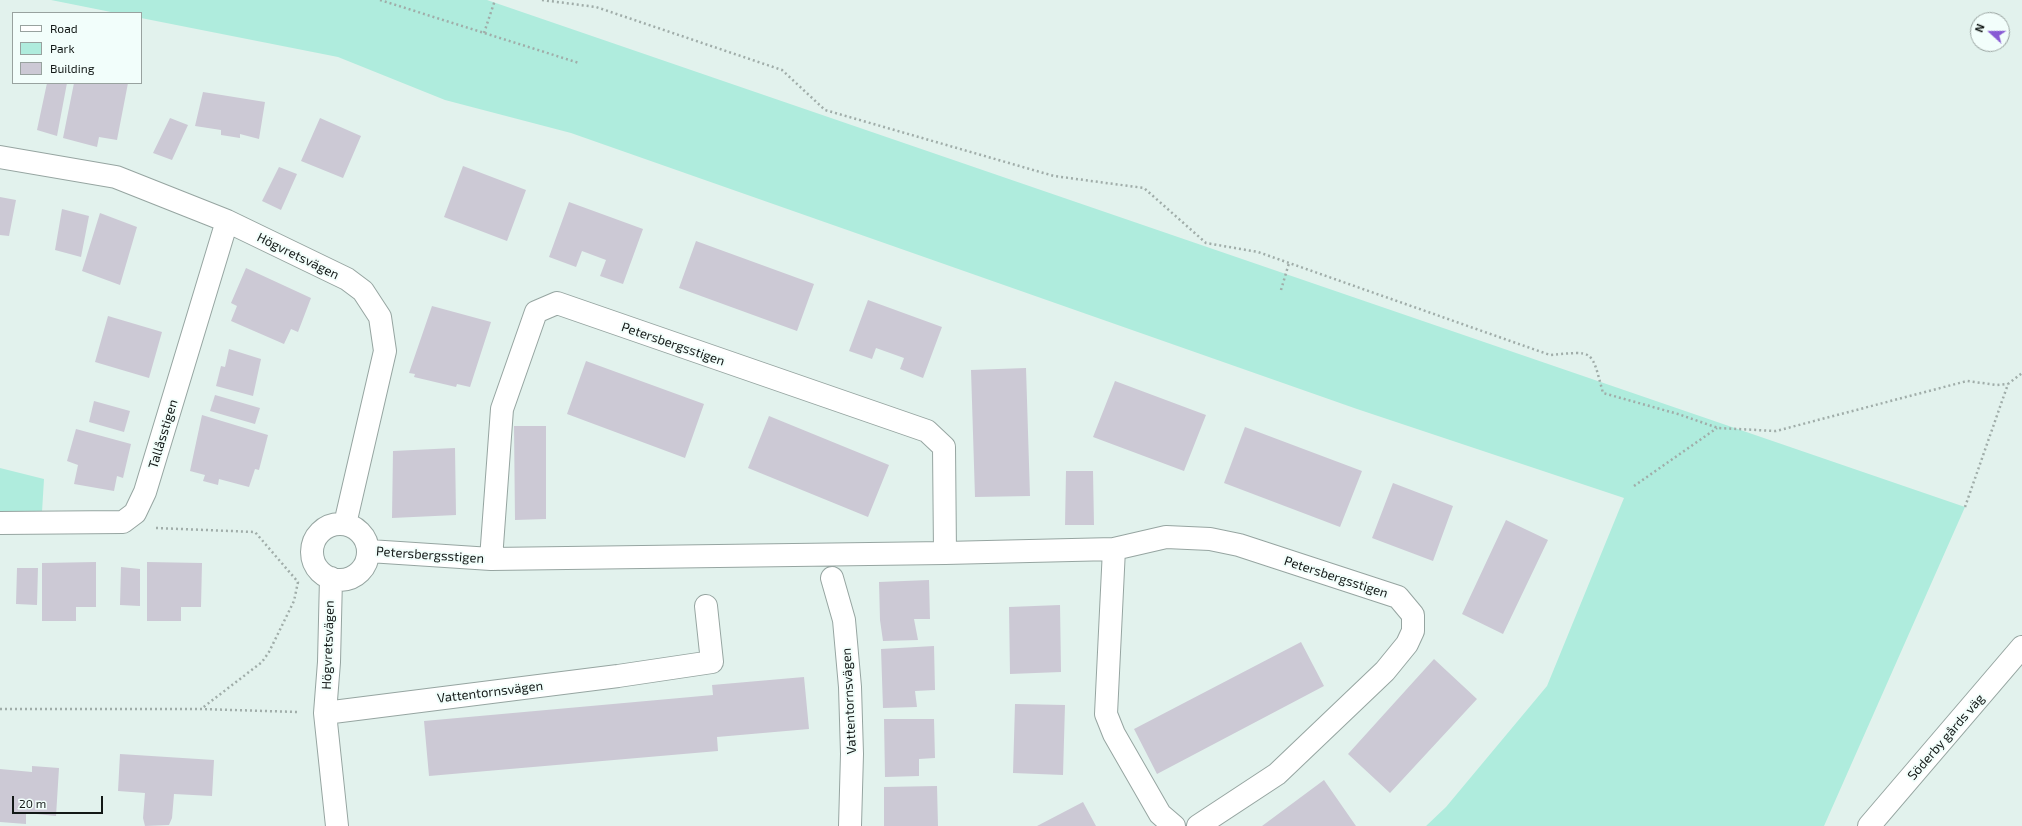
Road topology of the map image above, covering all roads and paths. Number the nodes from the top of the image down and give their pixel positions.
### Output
1 (380, 0) edge
2 (495, 0) edge
3 (542, 0) edge
4 (484, 33) junction
5 (579, 63) dead end
6 (0, 156) edge
7 (227, 221) junction
8 (1288, 263) junction
9 (1281, 290) dead end
10 (2022, 372) edge
11 (2008, 384) junction
12 (1718, 428) junction
13 (1634, 486) dead end
14 (1965, 507) dead end
15 (123, 522) junction
16 (0, 523) edge
17 (345, 524) junction
18 (1114, 549) junction
19 (369, 551) junction
20 (945, 553) junction
21 (491, 559) junction
22 (331, 578) junction
23 (832, 578) dead end
24 (706, 606) dead end
25 (2022, 647) edge
26 (0, 709) edge
27 (201, 709) junction
28 (325, 713) junction
29 (337, 826) edge
30 (850, 826) edge
31 (1174, 826) edge
32 (1198, 826) edge
33 (1869, 826) edge

1 - 4 path
2 - 4 path
3 - 8 path
4 - 5 path
6 - 7 street, Högvretsvägen
7 - 15 street, Tallåsstigen
7 - 17 street, Högvretsvägen
8 - 9 path
8 - 12 path
10 - 11 path
11 - 12 path
11 - 14 path
12 - 13 path
15 - 16 street
15 - 27 path
17 - 19 street
17 - 22 street
18 - 20 street, Petersbergsstigen
18 - 31 street
18 - 32 street, Petersbergsstigen
19 - 21 street, Petersbergsstigen
19 - 22 street
20 - 21 street, Petersbergsstigen
20 - 21 street, Petersbergsstigen
22 - 28 street, Högvretsvägen
23 - 30 street, Vattentornsvägen
24 - 28 street, Vattentornsvägen
25 - 33 street, Söderby gårds väg
26 - 27 path
27 - 28 path
28 - 29 street

